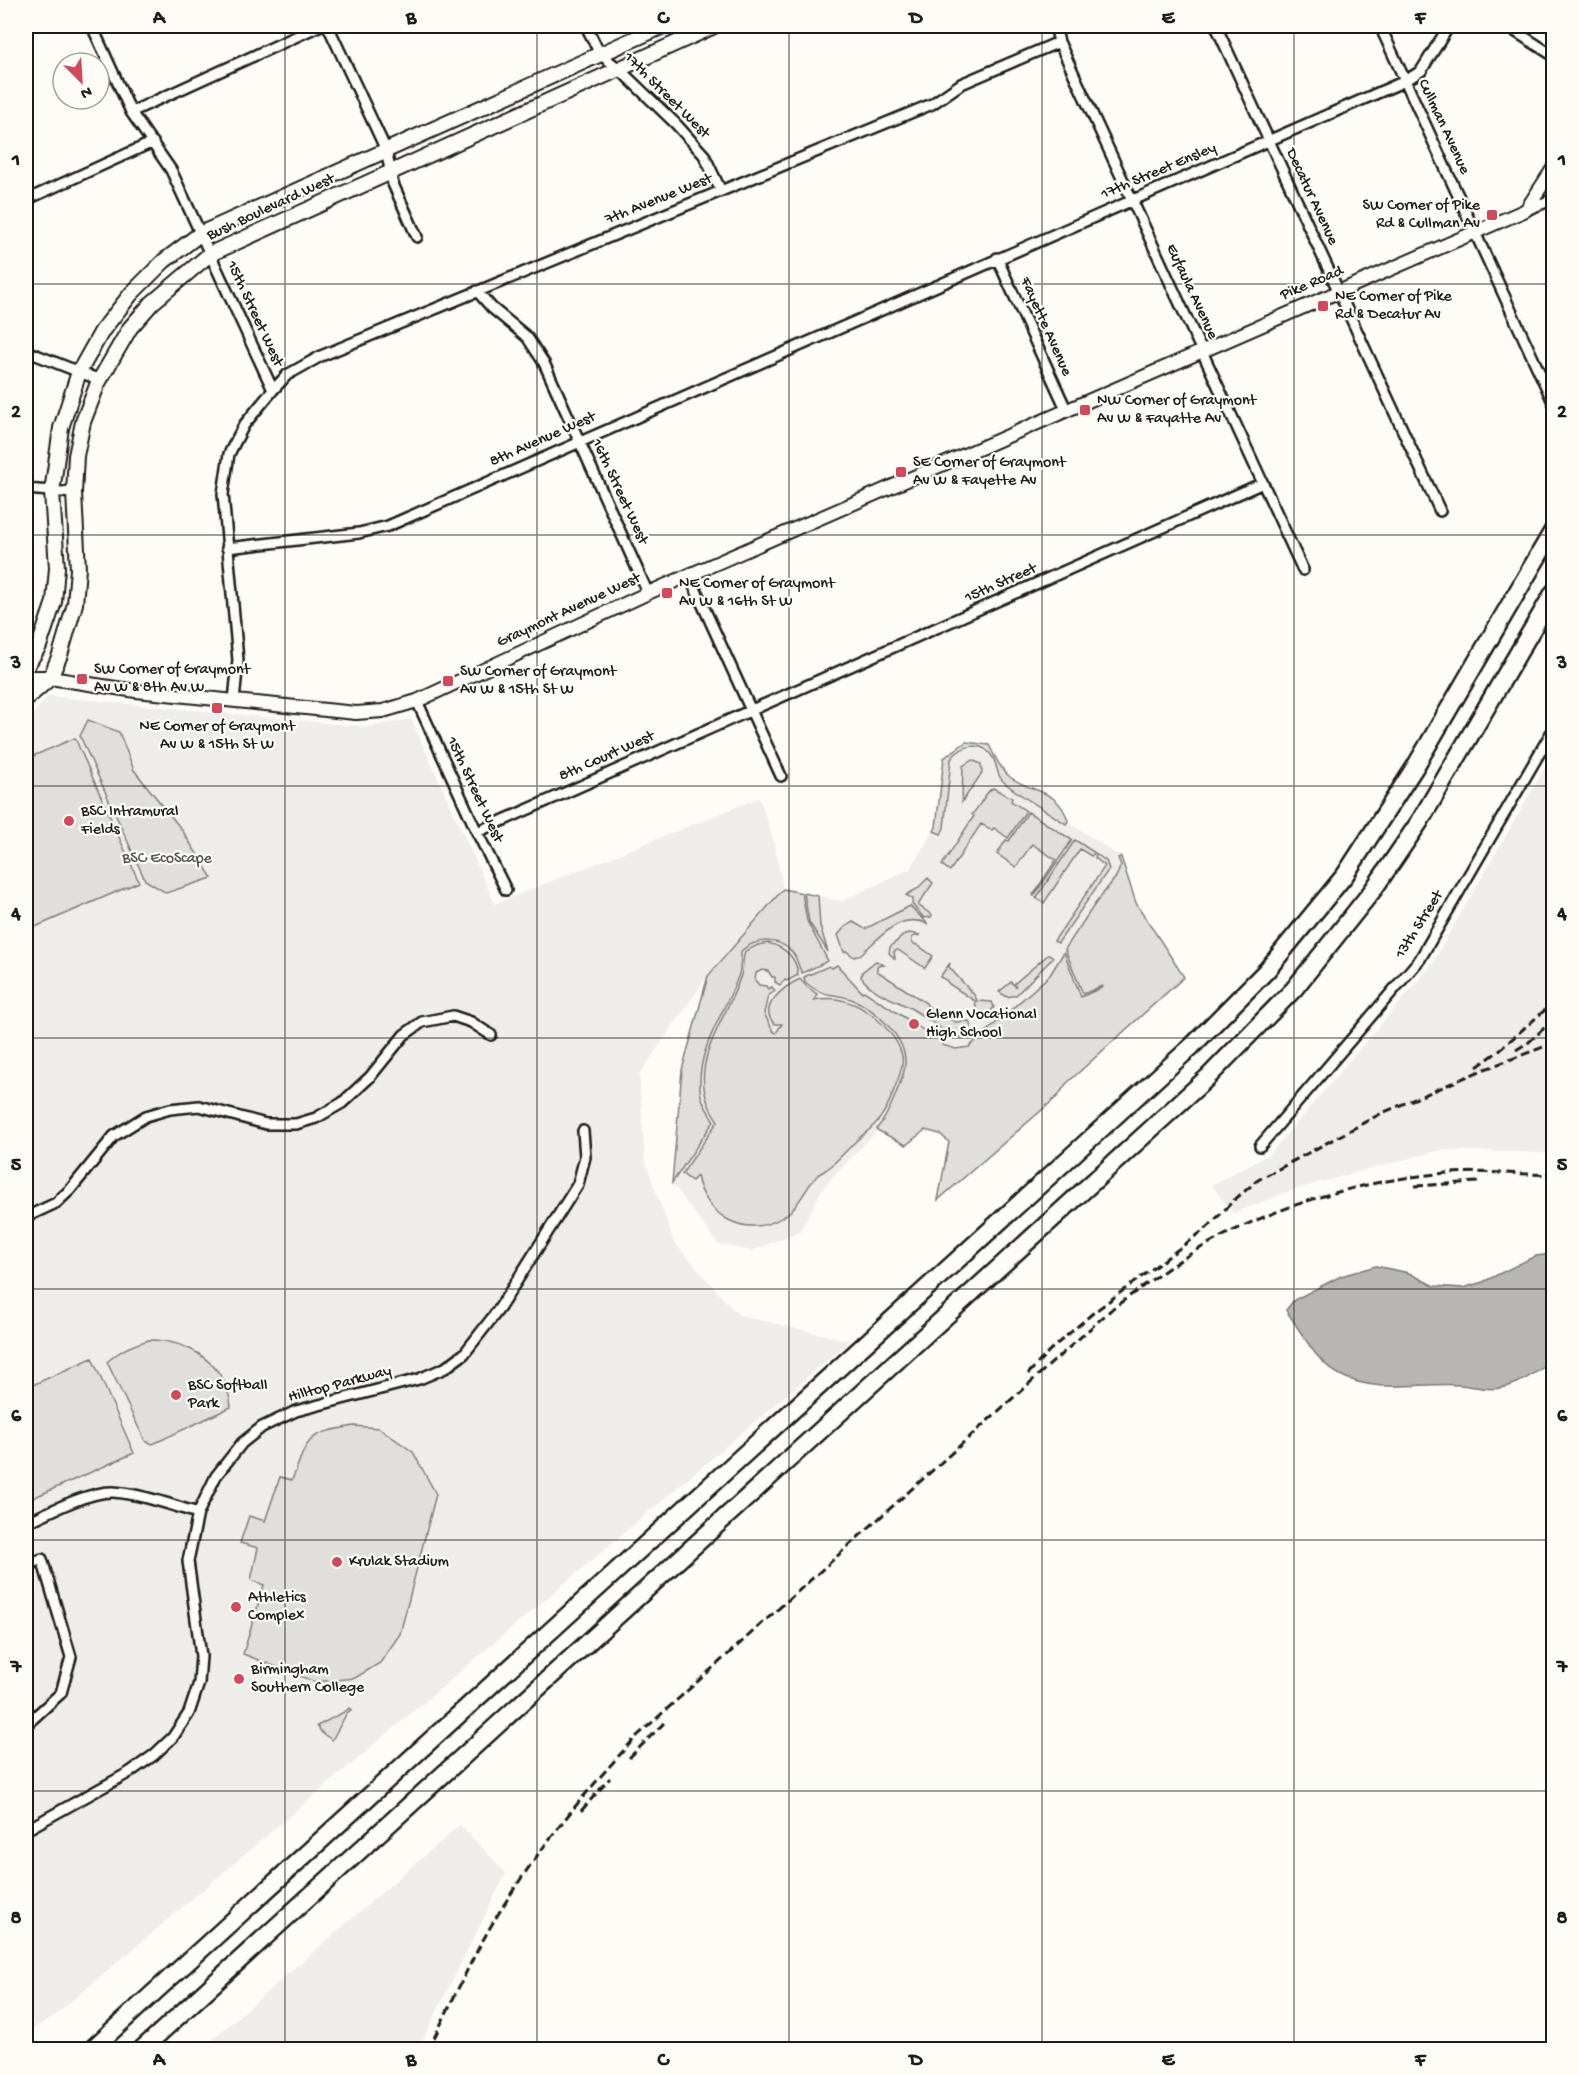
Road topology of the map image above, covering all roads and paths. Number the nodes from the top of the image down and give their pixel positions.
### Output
1 (92, 26) edge
2 (319, 26) edge
3 (328, 26) edge
4 (586, 26) edge
5 (663, 26) edge
6 (714, 26) edge
7 (1055, 26) edge
8 (1216, 26) edge
9 (1380, 26) edge
10 (1449, 26) edge
11 (1507, 26) edge
12 (1059, 42) junction
13 (600, 54) junction
14 (1554, 56) edge
15 (619, 69) junction
16 (1405, 81) junction
17 (131, 112) junction
18 (1269, 141) junction
19 (153, 142) junction
20 (386, 150) junction
21 (1554, 167) edge
22 (391, 171) junction
23 (721, 191) junction
24 (1554, 199) edge
25 (26, 200) edge
26 (1132, 200) junction
27 (1526, 210) junction
28 (1474, 232) junction
29 (200, 234) junction
30 (417, 237) dead end
31 (210, 254) junction
32 (997, 258) junction
33 (477, 291) junction
34 (1338, 291) junction
35 (859, 318) joint
36 (1202, 349) junction
37 (26, 351) edge
38 (79, 372) junction
39 (100, 380) junction
40 (273, 390) junction
41 (1551, 390) edge
42 (1554, 404) edge
43 (1066, 409) junction
44 (579, 442) junction
45 (1263, 483) junction
46 (26, 489) edge
47 (52, 492) junction
48 (74, 493) junction
49 (1440, 511) dead end
50 (1554, 529) edge
51 (227, 548) junction
52 (1303, 570) dead end
53 (689, 575) junction
54 (1554, 592) edge
55 (648, 593) junction
56 (26, 667) edge
57 (26, 678) edge
58 (50, 678) junction
59 (26, 699) edge
60 (234, 701) junction
61 (417, 701) junction
62 (751, 710) junction
63 (1554, 728) edge
64 (781, 776) dead end
65 (477, 832) junction
66 (506, 890) dead end
67 (491, 1035) dead end
68 (583, 1131) dead end
69 (1260, 1146) dead end
70 (26, 1217) edge
71 (198, 1513) junction
72 (26, 1523) edge
73 (26, 1565) edge
74 (26, 1725) edge
75 (26, 1830) edge
76 (115, 2029) junction
77 (78, 2049) edge
78 (91, 2049) edge
79 (141, 2049) edge

1 - 17 street, 15th Street West
2 - 17 street
3 - 20 street
4 - 13 street, 17th Street West
5 - 13 main road, Bush Boulevard West
6 - 15 main road, Bush Boulevard West
7 - 12 street, Eufaula Avenue
8 - 18 street, Decatur Avenue
9 - 16 street, Cullman Avenue
10 - 16 street, 17th Street Ensley
11 - 14 street
12 - 23 street, 7th Avenue West
12 - 26 street, Eufaula Avenue
13 - 15 street, 17th Street West
13 - 20 main road, Bush Boulevard West
15 - 22 main road, Bush Boulevard West
15 - 23 street, 17th Street West
16 - 18 street, 17th Street Ensley
16 - 28 street, Cullman Avenue
17 - 19 street, 15th Street West
18 - 26 street, 17th Street Ensley
18 - 34 street, Decatur Avenue
19 - 25 street
19 - 29 street, 15th Street West
20 - 22 street
20 - 29 main road, Bush Boulevard West
21 - 27 street
22 - 30 street
22 - 31 main road, Bush Boulevard West
23 - 33 street, 7th Avenue West
24 - 27 street
26 - 32 street, 17th Street Ensley
26 - 36 street, Eufaula Avenue
27 - 28 street, Pike Road
28 - 34 street, Pike Road
28 - 41 street, Cullman Avenue
29 - 31 street, 15th Street West
29 - 38 main road, Bush Boulevard West
31 - 39 main road, Bush Boulevard West
31 - 40 street, 15th Street West
32 - 35 street, 17th Street Ensley
32 - 43 street, Fayette Avenue
33 - 40 street, 7th Avenue West
33 - 44 street, 16th Street West
34 - 36 street, Pike Road
34 - 49 street, Decatur Avenue
35 - 44 street, 8th Avenue West
36 - 43 street, Pike Road
36 - 45 street, Eufaula Avenue
37 - 38 street
38 - 39 street
38 - 47 main road, Bush Boulevard West
39 - 48 main road, Bush Boulevard West
40 - 51 street, 15th Street West
41 - 42 street, Cullman Avenue
43 - 53 street, Graymont Avenue West
44 - 51 street, 8th Avenue West
44 - 55 street, 16th Street West
45 - 52 street, Eufaula Avenue
45 - 62 street, 15th Street
46 - 47 street
47 - 48 street
47 - 56 main road, Bush Boulevard West
48 - 58 main road, Bush Boulevard West
50 - 76 highway
51 - 60 street, 15th Street West
53 - 55 street, Graymont Avenue West
53 - 62 street
54 - 79 highway
55 - 61 street, Graymont Avenue West
57 - 58 main road, Graymont Avenue West
58 - 59 main road
58 - 60 street, Graymont Avenue West
60 - 61 street, Graymont Avenue West
61 - 65 street, 15th Street West
62 - 64 street
62 - 65 street, 8th Court West
63 - 69 street, 13th Street
65 - 66 street, 15th Street West
67 - 70 street
68 - 71 street, Hilltop Parkway
71 - 72 street
71 - 75 street, Hilltop Parkway
73 - 74 street
76 - 77 highway
76 - 78 highway

